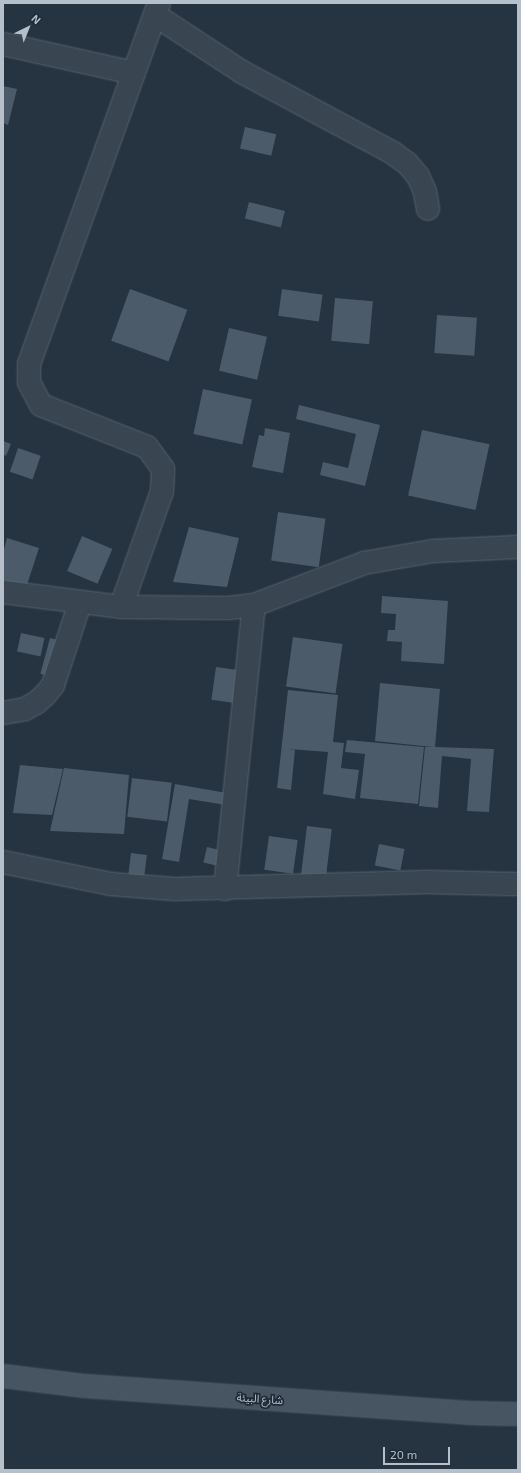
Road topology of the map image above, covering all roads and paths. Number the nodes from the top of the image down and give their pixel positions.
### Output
1 (157, 9) edge
2 (3, 44) edge
3 (134, 73) junction
4 (428, 209) dead end
5 (518, 547) edge
6 (3, 592) edge
7 (80, 603) junction
8 (254, 605) junction
9 (120, 607) junction
10 (3, 713) edge
11 (3, 862) edge
12 (518, 884) edge
13 (225, 889) junction
14 (3, 1376) edge
15 (518, 1414) edge

1 - 3 street
1 - 4 street
2 - 3 street
3 - 9 street
5 - 8 street
6 - 7 street
7 - 9 street
7 - 10 street
8 - 9 street
8 - 13 street
11 - 13 street
12 - 13 street
14 - 15 main road, شارع البيئة

